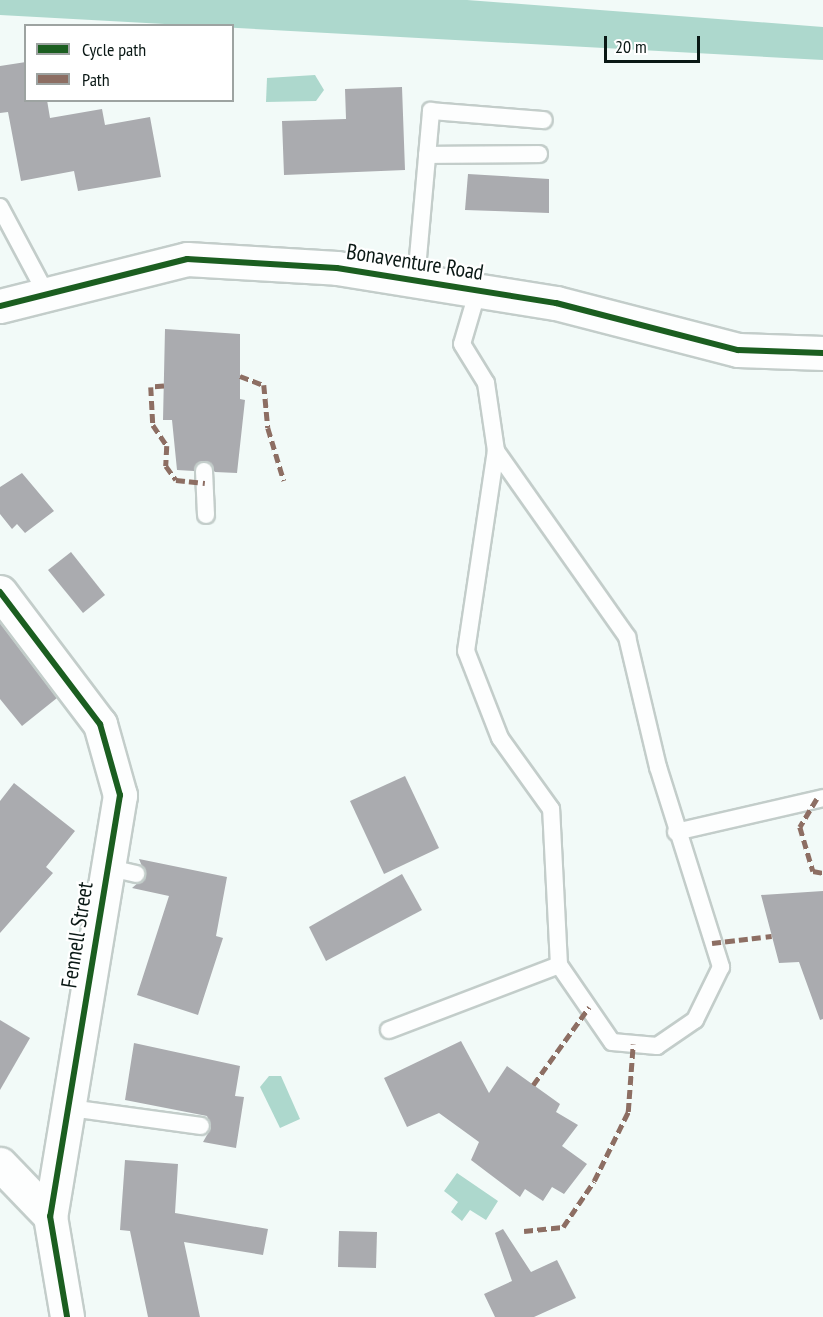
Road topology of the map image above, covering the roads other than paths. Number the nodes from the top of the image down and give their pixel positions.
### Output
1 (544, 120) dead end
2 (539, 154) dead end
3 (427, 155) junction
4 (0, 207) edge
5 (416, 280) junction
6 (478, 290) junction
7 (46, 293) junction
8 (0, 306) edge
9 (823, 353) edge
10 (496, 452) junction
11 (204, 471) dead end
12 (206, 515) dead end
13 (0, 592) edge
14 (823, 798) edge
15 (676, 832) junction
16 (559, 965) junction
17 (389, 1030) dead end
18 (70, 1108) junction
19 (201, 1126) dead end
20 (0, 1164) edge
21 (50, 1216) junction
22 (67, 1317) edge

1 - 3 lane
2 - 3 lane
3 - 5 lane
4 - 7 lane
5 - 6 street, Bonaventure Road
5 - 7 street, Bonaventure Road
6 - 9 street, Bonaventure Road
6 - 10 lane
7 - 8 street, Bonaventure Road
10 - 15 lane
10 - 16 lane
11 - 12 lane
13 - 18 street, Fennell Street
14 - 15 lane
15 - 16 lane
16 - 17 lane
18 - 19 lane
18 - 21 street, Fennell Street
20 - 21 street
21 - 22 street, Fennell Street

